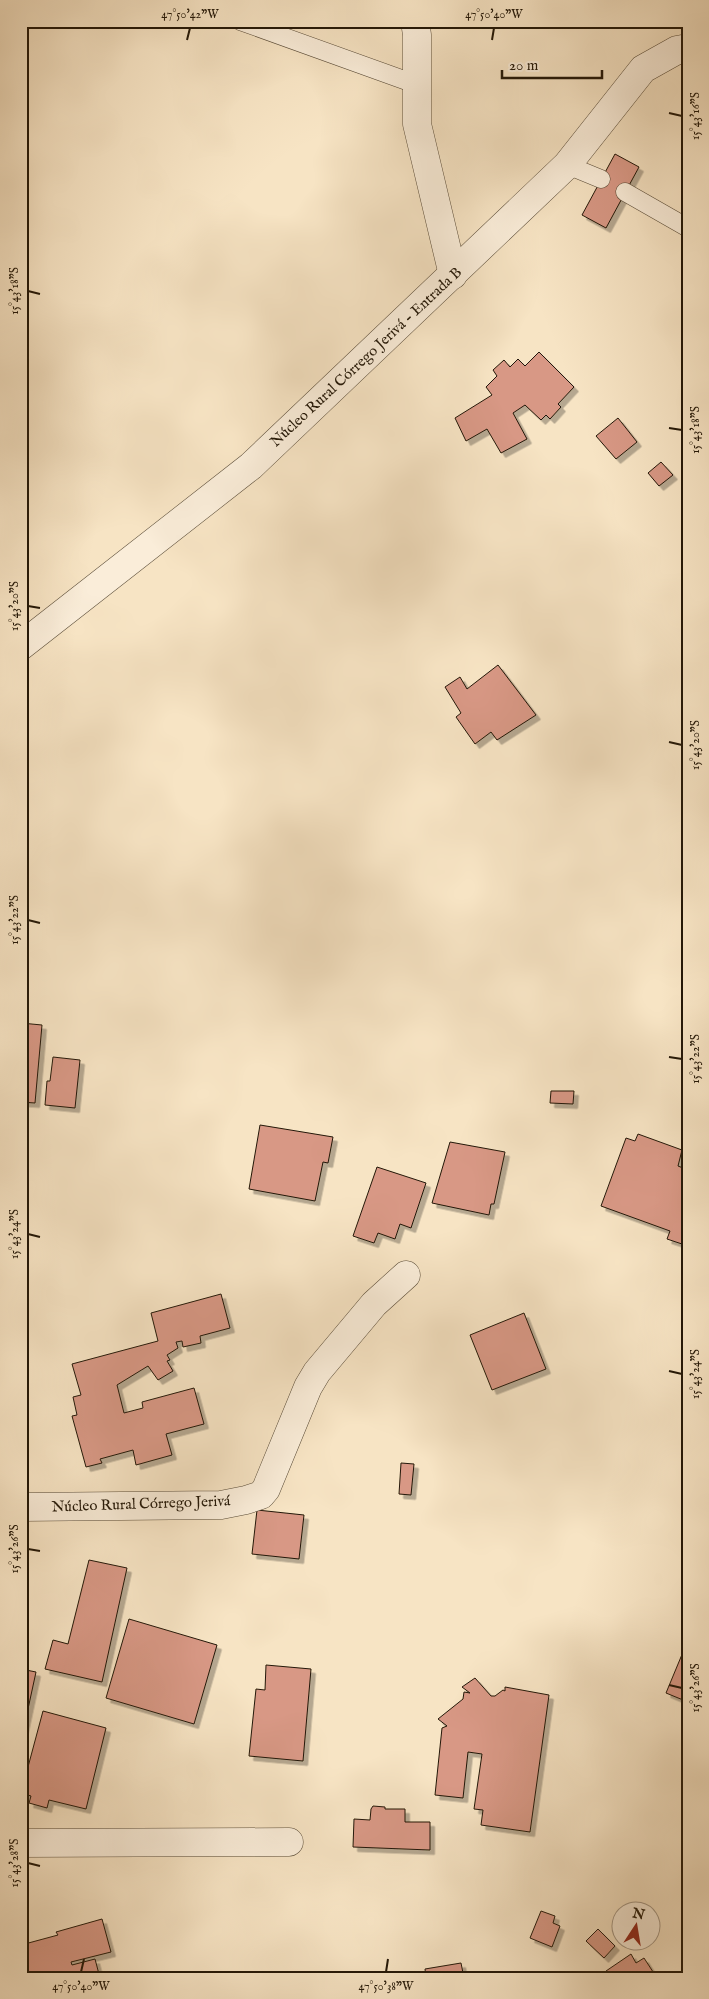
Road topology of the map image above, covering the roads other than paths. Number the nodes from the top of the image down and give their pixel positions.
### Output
1 (240, 21) edge
2 (415, 21) edge
3 (688, 48) edge
4 (418, 85) junction
5 (567, 164) junction
6 (601, 179) dead end
7 (625, 192) dead end
8 (688, 228) edge
9 (453, 275) junction
10 (21, 646) edge
11 (406, 1275) dead end
12 (21, 1507) edge
13 (289, 1842) dead end
14 (21, 1843) edge

1 - 4 lane
2 - 4 street
3 - 5 street, Núcleo Rural Córrego Jerivá - Entrada B
4 - 9 street
5 - 6 lane
5 - 9 street, Núcleo Rural Córrego Jerivá - Entrada B
7 - 8 lane
9 - 10 street, Núcleo Rural Córrego Jerivá - Entrada B
11 - 12 street, Núcleo Rural Córrego Jerivá
13 - 14 street

